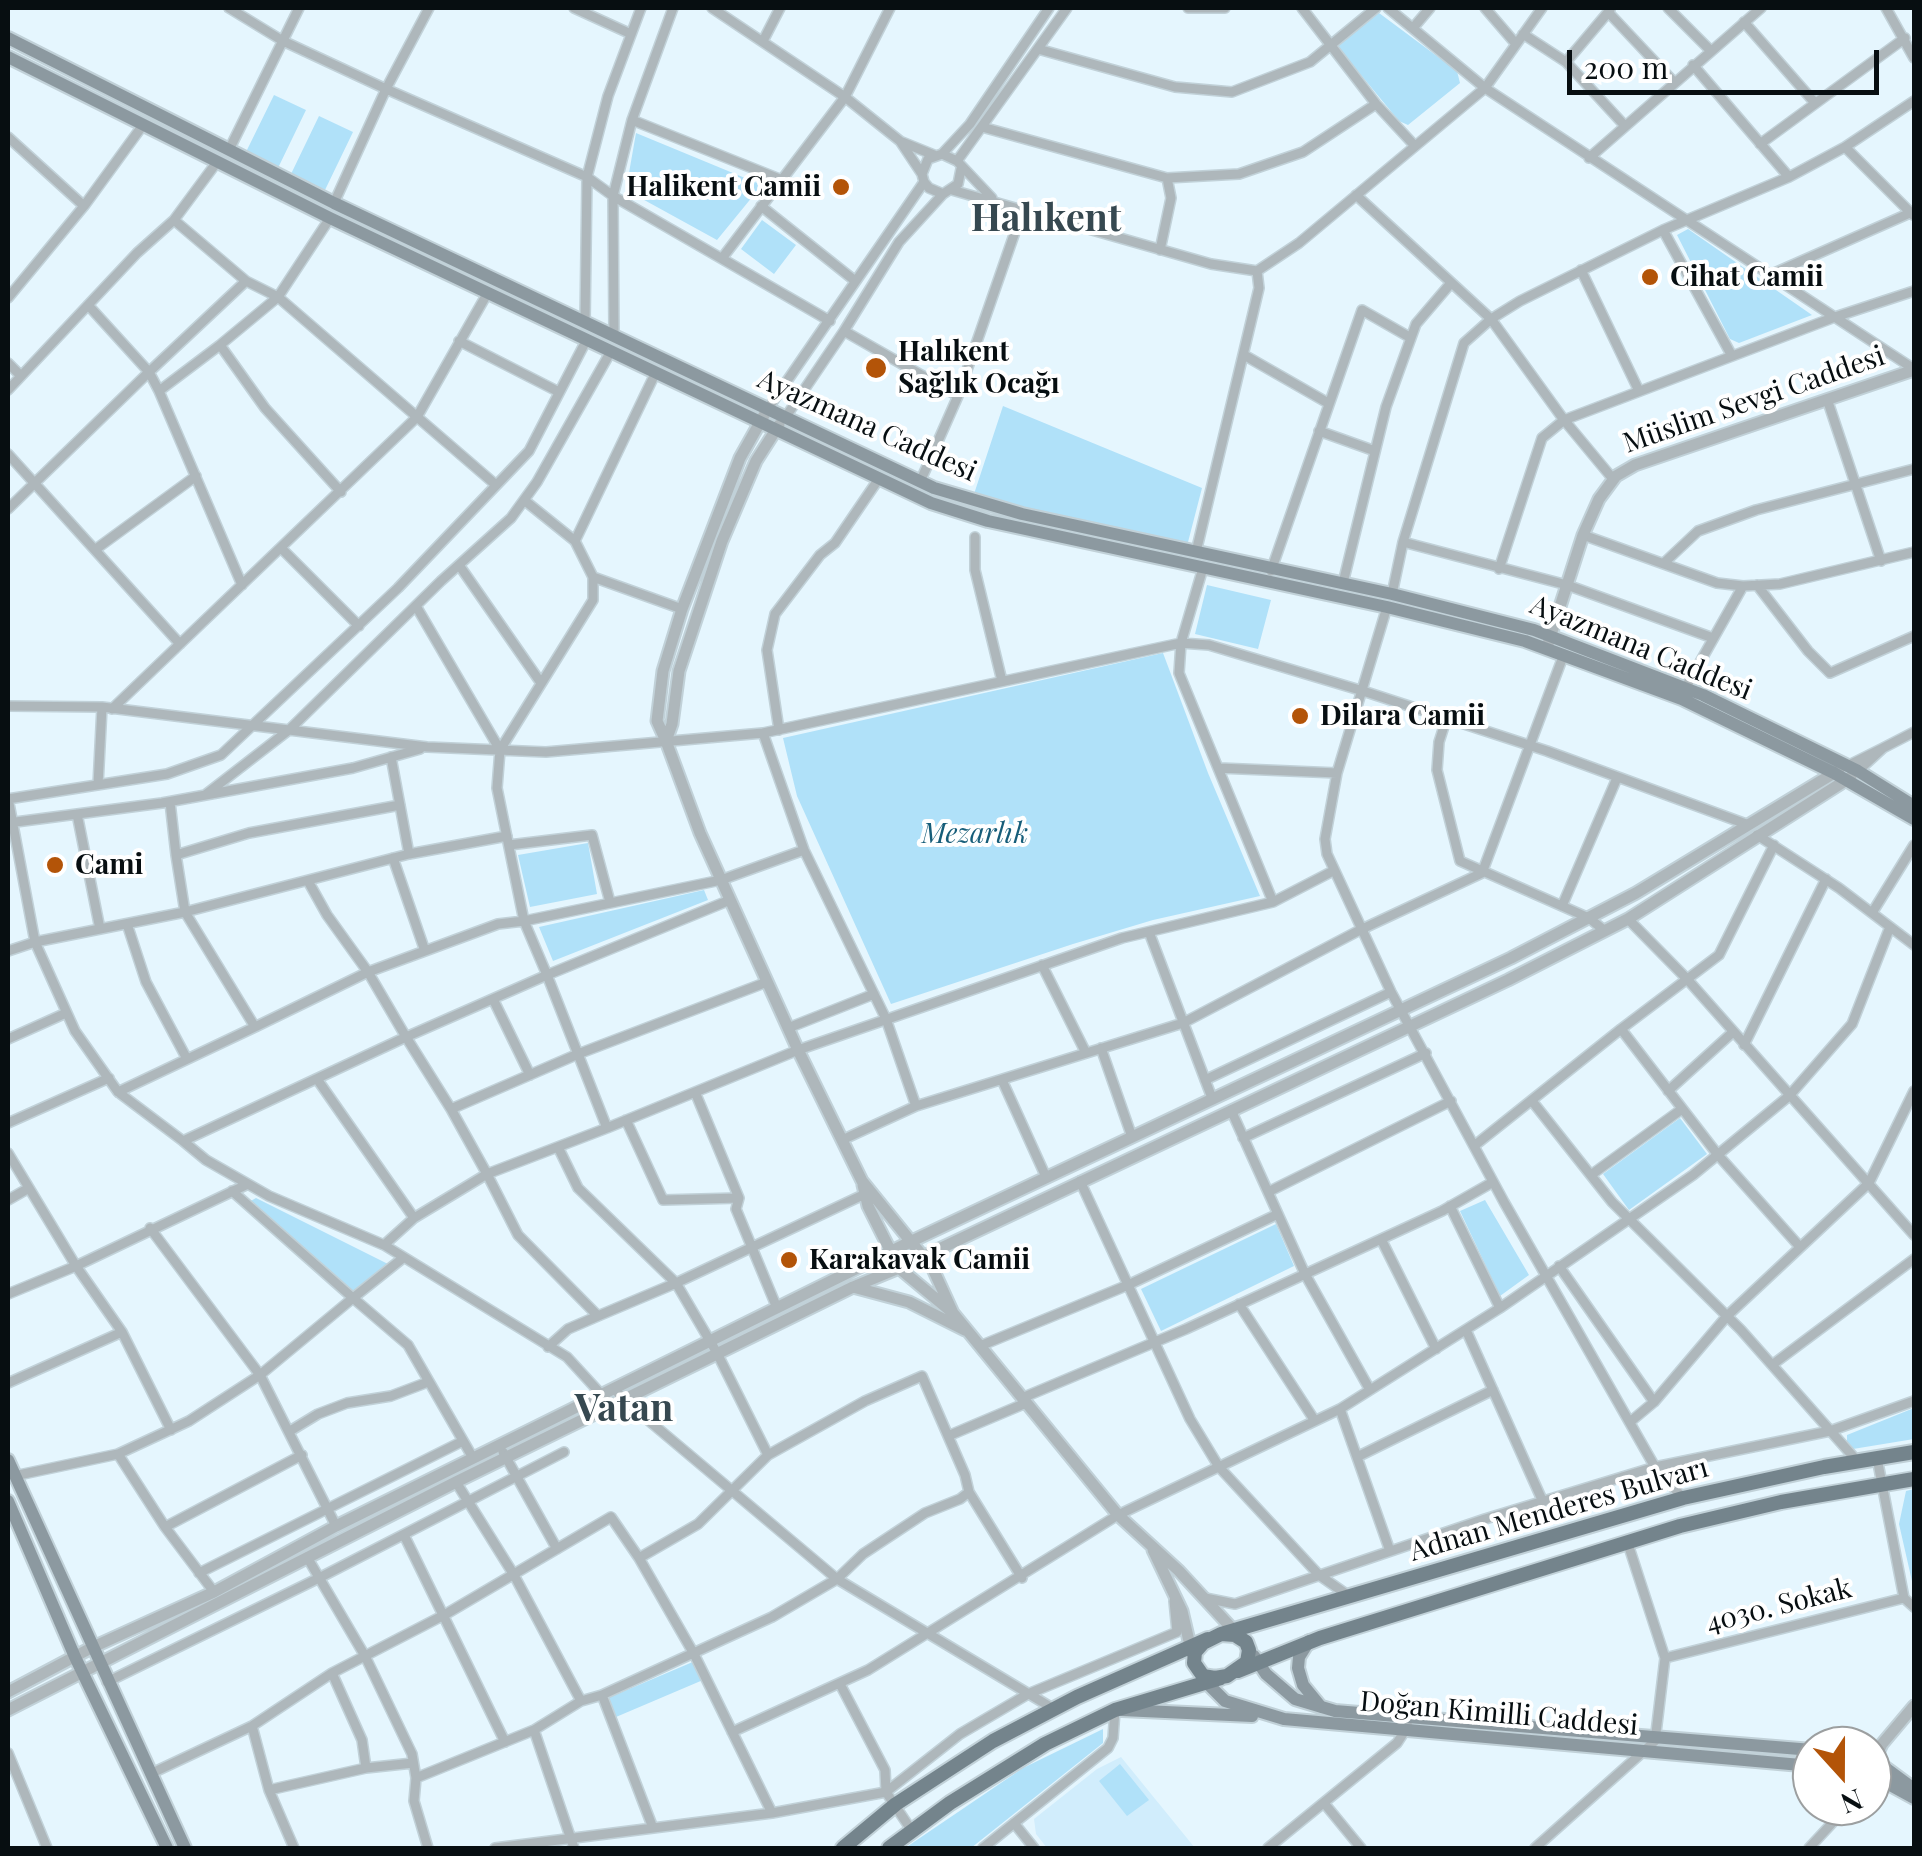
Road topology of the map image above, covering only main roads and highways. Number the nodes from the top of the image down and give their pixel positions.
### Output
1 (8, 38) edge
2 (8, 58) edge
3 (204, 137) junction
4 (197, 152) junction
5 (1175, 555) junction
6 (1270, 575) junction
7 (1389, 600) junction
8 (1566, 648) junction
9 (1851, 772) junction
10 (1914, 806) edge
11 (1914, 820) edge
12 (1914, 1452) edge
13 (8, 1460) edge
14 (1914, 1479) edge
15 (8, 1501) edge
16 (1230, 1637) junction
17 (1309, 1642) junction
18 (1257, 1662) junction
19 (1238, 1670) junction
20 (1199, 1672) junction
21 (1323, 1709) junction
22 (1114, 1710) junction
23 (1284, 1719) junction
24 (1409, 1724) junction
25 (1792, 1748) edge
26 (1792, 1764) edge
27 (1892, 1774) edge
28 (1892, 1786) edge
29 (1914, 1789) edge
30 (1914, 1798) edge
31 (168, 1848) edge
32 (185, 1848) edge
33 (843, 1848) edge
34 (889, 1848) edge

1 - 3 main road, Ayazmana Caddesi
2 - 4 main road, Ayazmana Caddesi
3 - 4 main road
3 - 5 main road, Ayazmana Caddesi
4 - 5 main road, Ayazmana Caddesi
5 - 6 main road, Ayazmana Caddesi
5 - 6 main road, Ayazmana Caddesi
6 - 7 main road, Ayazmana Caddesi
6 - 7 main road, Ayazmana Caddesi
7 - 8 main road, Ayazmana Caddesi
8 - 9 main road, Ayazmana Caddesi
8 - 9 main road, Ayazmana Caddesi
9 - 10 main road, Ayazmana Caddesi
9 - 11 main road, Ayazmana Caddesi
12 - 16 main road, Adnan Menderes Bulvarı
13 - 32 main road
14 - 17 main road, Adnan Menderes Bulvarı
15 - 31 main road
16 - 18 main road, Doğan Kimilli Caddesi
16 - 19 main road
16 - 20 main road
16 - 33 main road, Adnan Menderes Bulvarı
17 - 18 main road, Adnan Menderes Bulvarı
17 - 21 main road
18 - 19 main road, Adnan Menderes Bulvarı
18 - 21 main road, Doğan Kimilli Caddesi
19 - 20 main road, Adnan Menderes Bulvarı
20 - 22 main road
20 - 23 main road, Doğan Kimilli Caddesi
21 - 24 main road, Doğan Kimilli Caddesi
22 - 23 main road
22 - 34 main road
23 - 24 main road, Doğan Kimilli Caddesi
24 - 25 main road, Doğan Kimilli Caddesi
24 - 26 main road, Doğan Kimilli Caddesi
27 - 29 main road
28 - 30 main road

